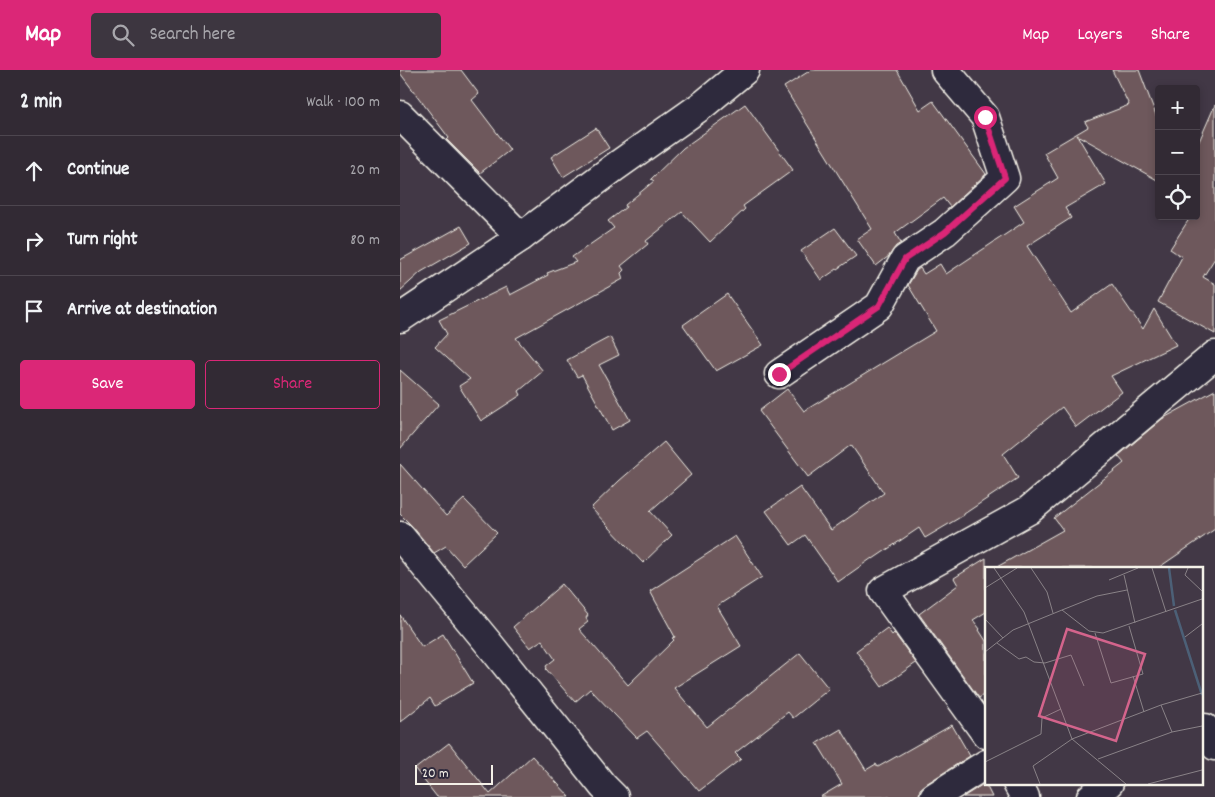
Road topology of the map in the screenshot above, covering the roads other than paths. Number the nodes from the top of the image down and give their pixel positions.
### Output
1 (745, 70) edge
2 (946, 70) edge
3 (400, 116) edge
4 (521, 237) junction
5 (400, 318) edge
6 (1215, 355) edge
7 (779, 374) dead end
8 (400, 536) edge
9 (985, 733) edge
10 (985, 765) edge
11 (1018, 784) edge
12 (1108, 784) edge
13 (614, 797) edge
14 (934, 797) edge
15 (1025, 797) edge
16 (1091, 797) edge

1 - 4 street
2 - 7 street
3 - 4 street
4 - 5 street
6 - 9 street
8 - 13 street
10 - 14 street
11 - 15 street
12 - 16 street

